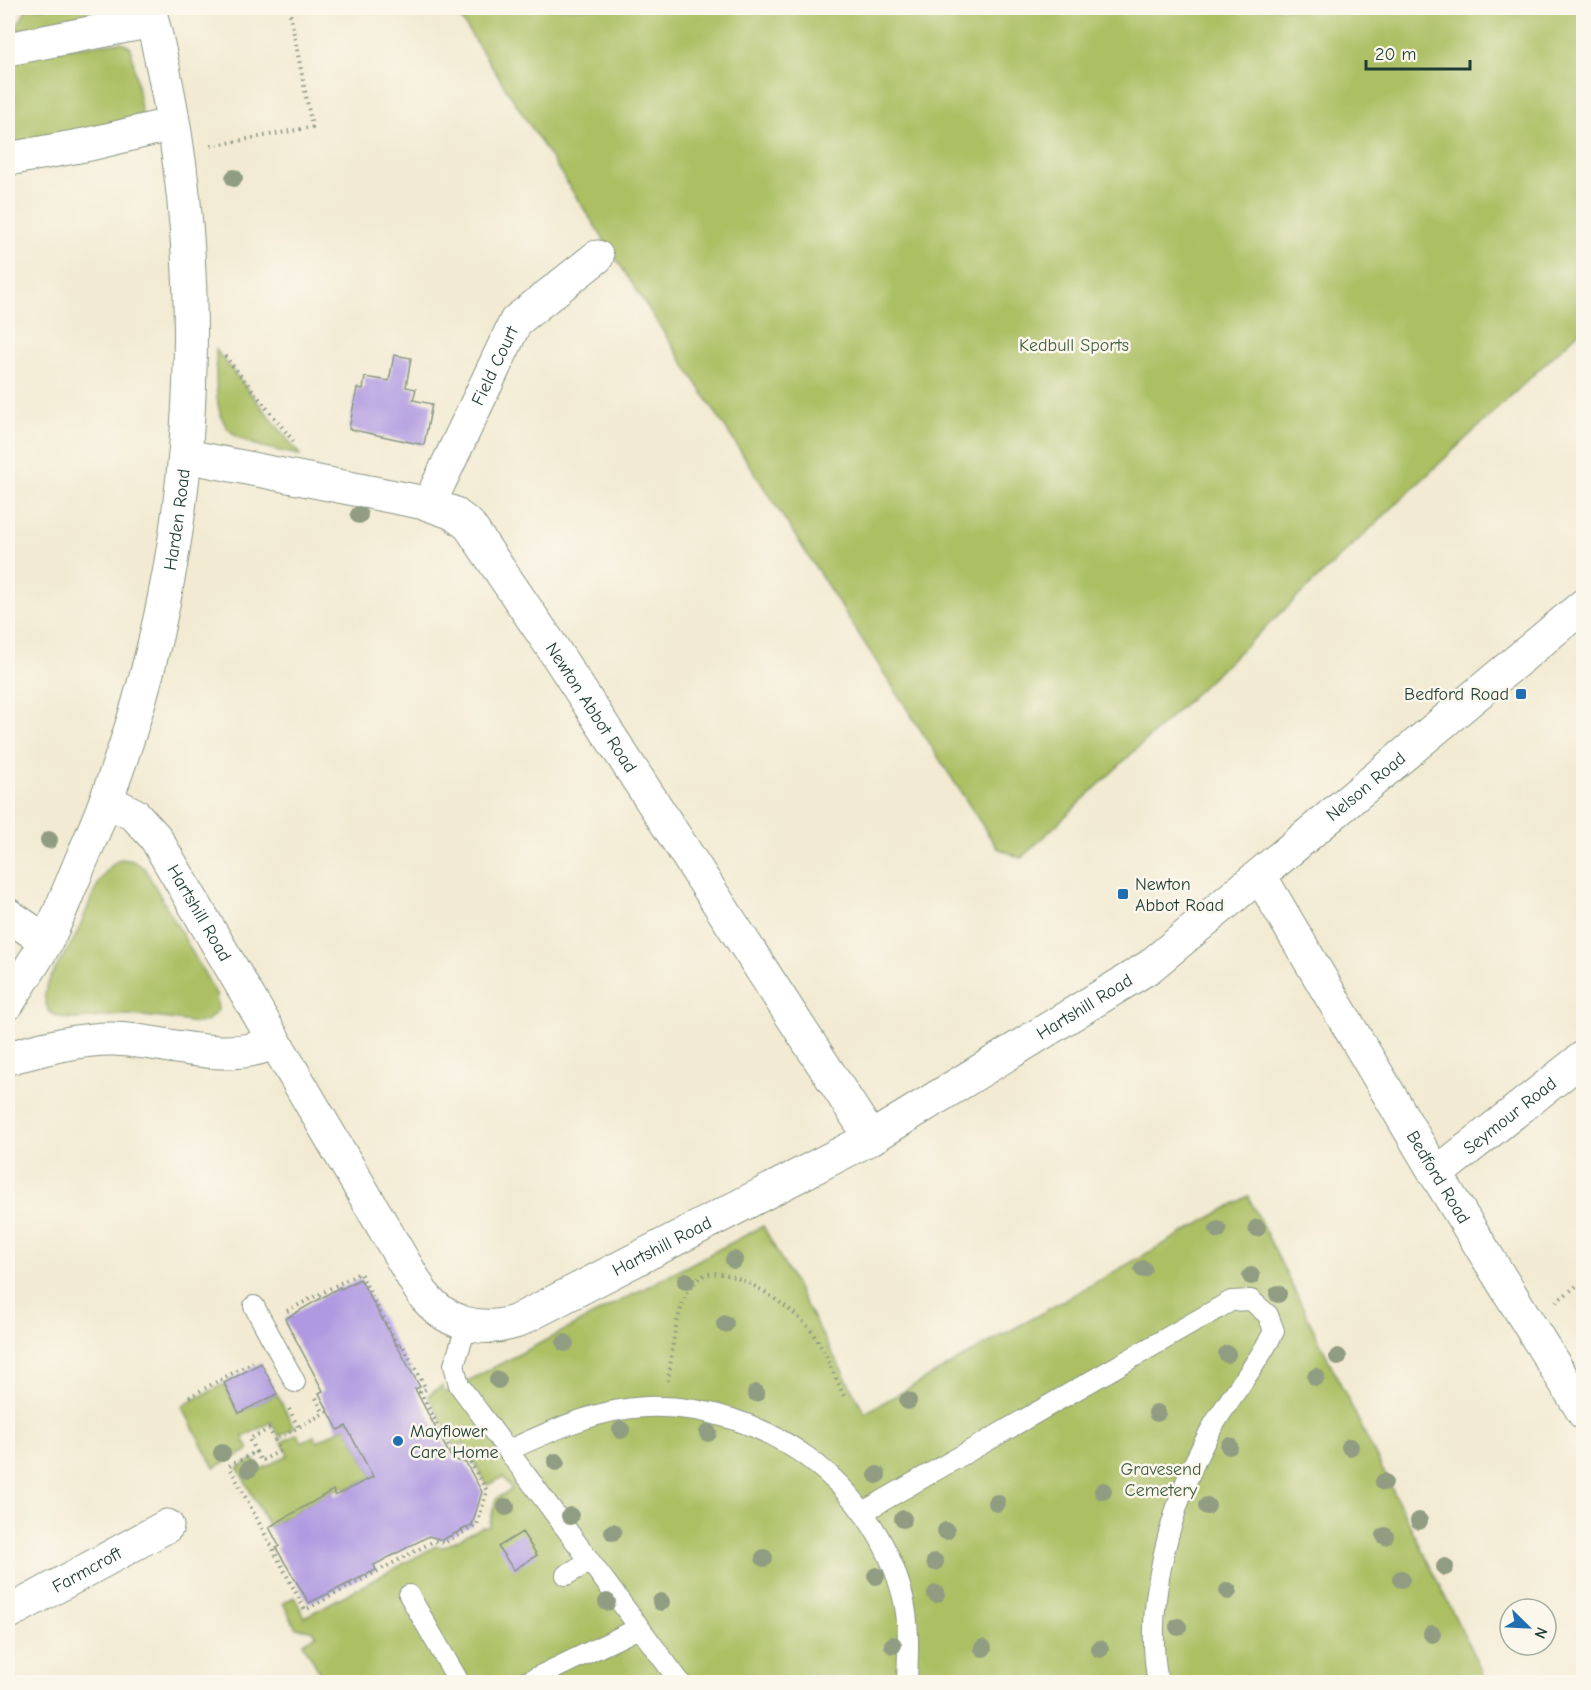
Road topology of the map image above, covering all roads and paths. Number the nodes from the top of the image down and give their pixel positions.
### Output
1 (289, 8) edge
2 (151, 14) edge
3 (8, 49) edge
4 (175, 138) junction
5 (8, 159) edge
6 (597, 257) dead end
7 (218, 347) dead end
8 (296, 444) dead end
9 (186, 456) junction
10 (429, 504) junction
11 (1584, 605) edge
12 (108, 801) junction
13 (1260, 876) junction
14 (8, 915) edge
15 (46, 941) junction
16 (1149, 968) joint
17 (8, 1003) edge
18 (273, 1043) junction
19 (1584, 1057) edge
20 (8, 1058) edge
21 (871, 1138) junction
22 (1436, 1174) junction
23 (254, 1306) dead end
24 (282, 1317) dead end
25 (466, 1325) junction
26 (262, 1354) dead end
27 (294, 1382) dead end
28 (315, 1396) dead end
29 (844, 1396) dead end
30 (189, 1397) dead end
31 (288, 1406) dead end
32 (663, 1408) junction
33 (1584, 1413) edge
34 (298, 1427) junction
35 (275, 1440) junction
36 (509, 1450) junction
37 (256, 1452) junction
38 (863, 1512) junction
39 (167, 1526) dead end
40 (591, 1561) junction
41 (566, 1575) dead end
42 (409, 1595) dead end
43 (8, 1613) edge
44 (639, 1628) junction
45 (459, 1683) edge
46 (527, 1683) edge
47 (680, 1683) edge
48 (907, 1683) edge
49 (1158, 1683) edge

1 - 4 path
2 - 3 street
2 - 4 street, Harden Road
4 - 5 street
4 - 9 street, Harden Road
6 - 10 street, Field Court
7 - 8 path
9 - 10 street, Newton Abbot Road
9 - 12 street, Harden Road
10 - 21 street, Newton Abbot Road
11 - 13 street, Nelson Road
12 - 15 street, Harden Road
12 - 18 street, Hartshill Road
13 - 16 street, Nelson Road
13 - 22 street, Bedford Road
14 - 15 street
15 - 17 street, Harden Road
16 - 21 street, Hartshill Road
18 - 20 street
18 - 25 street, Hartshill Road
19 - 22 street, Seymour Road
21 - 25 street, Hartshill Road
22 - 33 street, Bedford Road
23 - 27 lane
24 - 37 path
25 - 36 lane
26 - 30 path
28 - 34 path
29 - 32 path
31 - 34 path
32 - 36 lane
32 - 38 lane
34 - 35 path
35 - 37 path
35 - 37 path
36 - 40 lane
38 - 48 lane
38 - 49 lane
39 - 43 street, Farmcroft
40 - 41 lane
40 - 44 lane
42 - 45 lane
44 - 46 lane
44 - 47 lane

